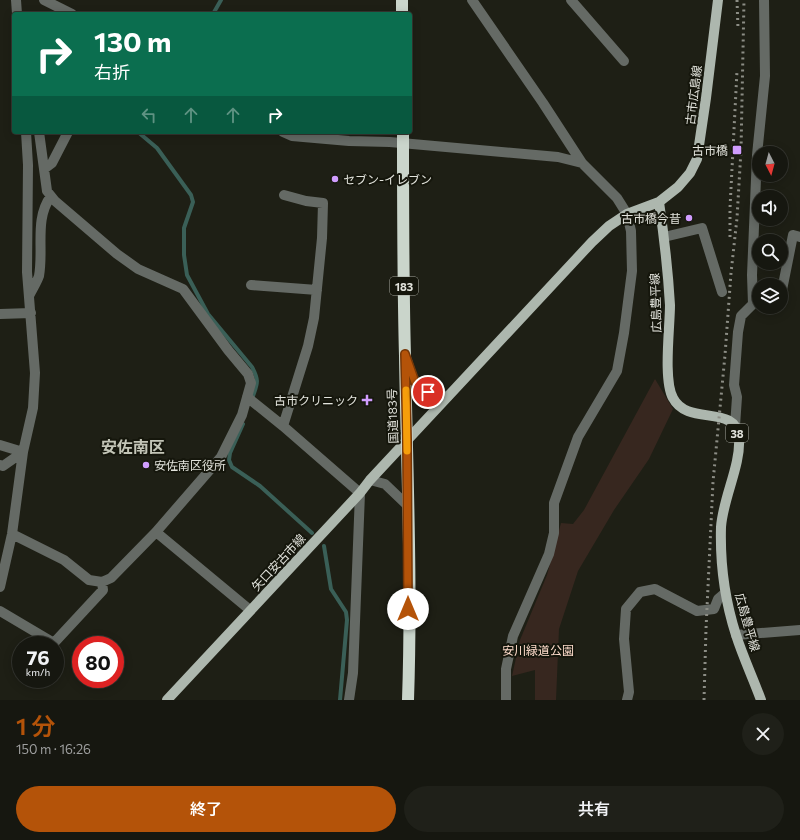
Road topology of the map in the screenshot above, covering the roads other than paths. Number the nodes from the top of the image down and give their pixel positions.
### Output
1 (16, 0) edge
2 (44, 0) edge
3 (402, 0) edge
4 (472, 0) edge
5 (571, 0) edge
6 (718, 0) edge
7 (764, 0) edge
8 (17, 12) edge
9 (68, 12) edge
10 (402, 12) edge
11 (624, 61) dead end
12 (26, 134) edge
13 (39, 134) edge
14 (67, 134) edge
15 (288, 134) edge
16 (403, 138) edge
17 (582, 163) junction
18 (44, 169) junction
19 (284, 195) dead end
20 (51, 196) junction
21 (659, 202) junction
22 (627, 214) junction
23 (664, 237) junction
24 (800, 237) edge
25 (752, 278) edge
26 (784, 278) edge
27 (250, 285) dead end
28 (317, 290) junction
29 (722, 292) dead end
30 (29, 296) junction
31 (752, 306) edge
32 (31, 313) junction
33 (0, 314) edge
34 (405, 354) junction
35 (448, 396) junction
36 (247, 397) junction
37 (283, 426) junction
38 (735, 426) junction
39 (407, 440) junction
40 (0, 445) edge
41 (23, 452) junction
42 (0, 465) edge
43 (370, 480) junction
44 (360, 493) junction
45 (408, 506) junction
46 (156, 532) junction
47 (12, 534) junction
48 (2, 565) edge
49 (102, 582) junction
50 (0, 587) edge
51 (726, 593) junction
52 (250, 610) junction
53 (0, 611) edge
54 (800, 630) edge
55 (736, 635) junction
56 (40, 636) edge
57 (60, 636) edge
58 (167, 700) edge
59 (349, 700) edge
60 (408, 700) edge
61 (506, 700) edge
62 (627, 700) edge
63 (761, 700) edge

1 - 8 street
2 - 9 street
3 - 10 highway
4 - 17 street
5 - 11 street
6 - 21 main road, 古市広島線
7 - 25 street
12 - 30 street
13 - 18 street
14 - 18 street
15 - 16 street
16 - 17 street
16 - 34 highway, 国道183号 / 183
17 - 22 street
18 - 20 street
19 - 28 street
20 - 30 street
20 - 36 street
21 - 22 main road
21 - 23 main road, 広島豊平線 / 38
22 - 35 main road
22 - 61 street
23 - 29 street
23 - 38 main road, 広島豊平線 / 38
24 - 26 street
27 - 28 street
28 - 37 street
30 - 32 street
31 - 38 street
32 - 33 street
32 - 41 street
34 - 35 street
34 - 39 highway, 国道183号 / 183
35 - 39 main road
36 - 37 street
36 - 46 street
37 - 44 street
38 - 51 main road, 広島豊平線 / 38
39 - 43 main road, 矢口安古市線
39 - 45 highway, 国道183号 / 183
40 - 41 street
41 - 42 street
41 - 47 street
43 - 44 main road, 矢口安古市線
43 - 45 street
44 - 52 main road, 矢口安古市線
44 - 59 street
45 - 60 highway, 国道183号 / 183
46 - 49 street
46 - 52 street
47 - 48 street
47 - 49 street
48 - 50 street
49 - 57 street
51 - 55 main road, 広島豊平線 / 38
51 - 62 street
52 - 58 main road, 矢口安古市線
53 - 56 street
54 - 55 street
55 - 63 main road, 広島豊平線 / 38

